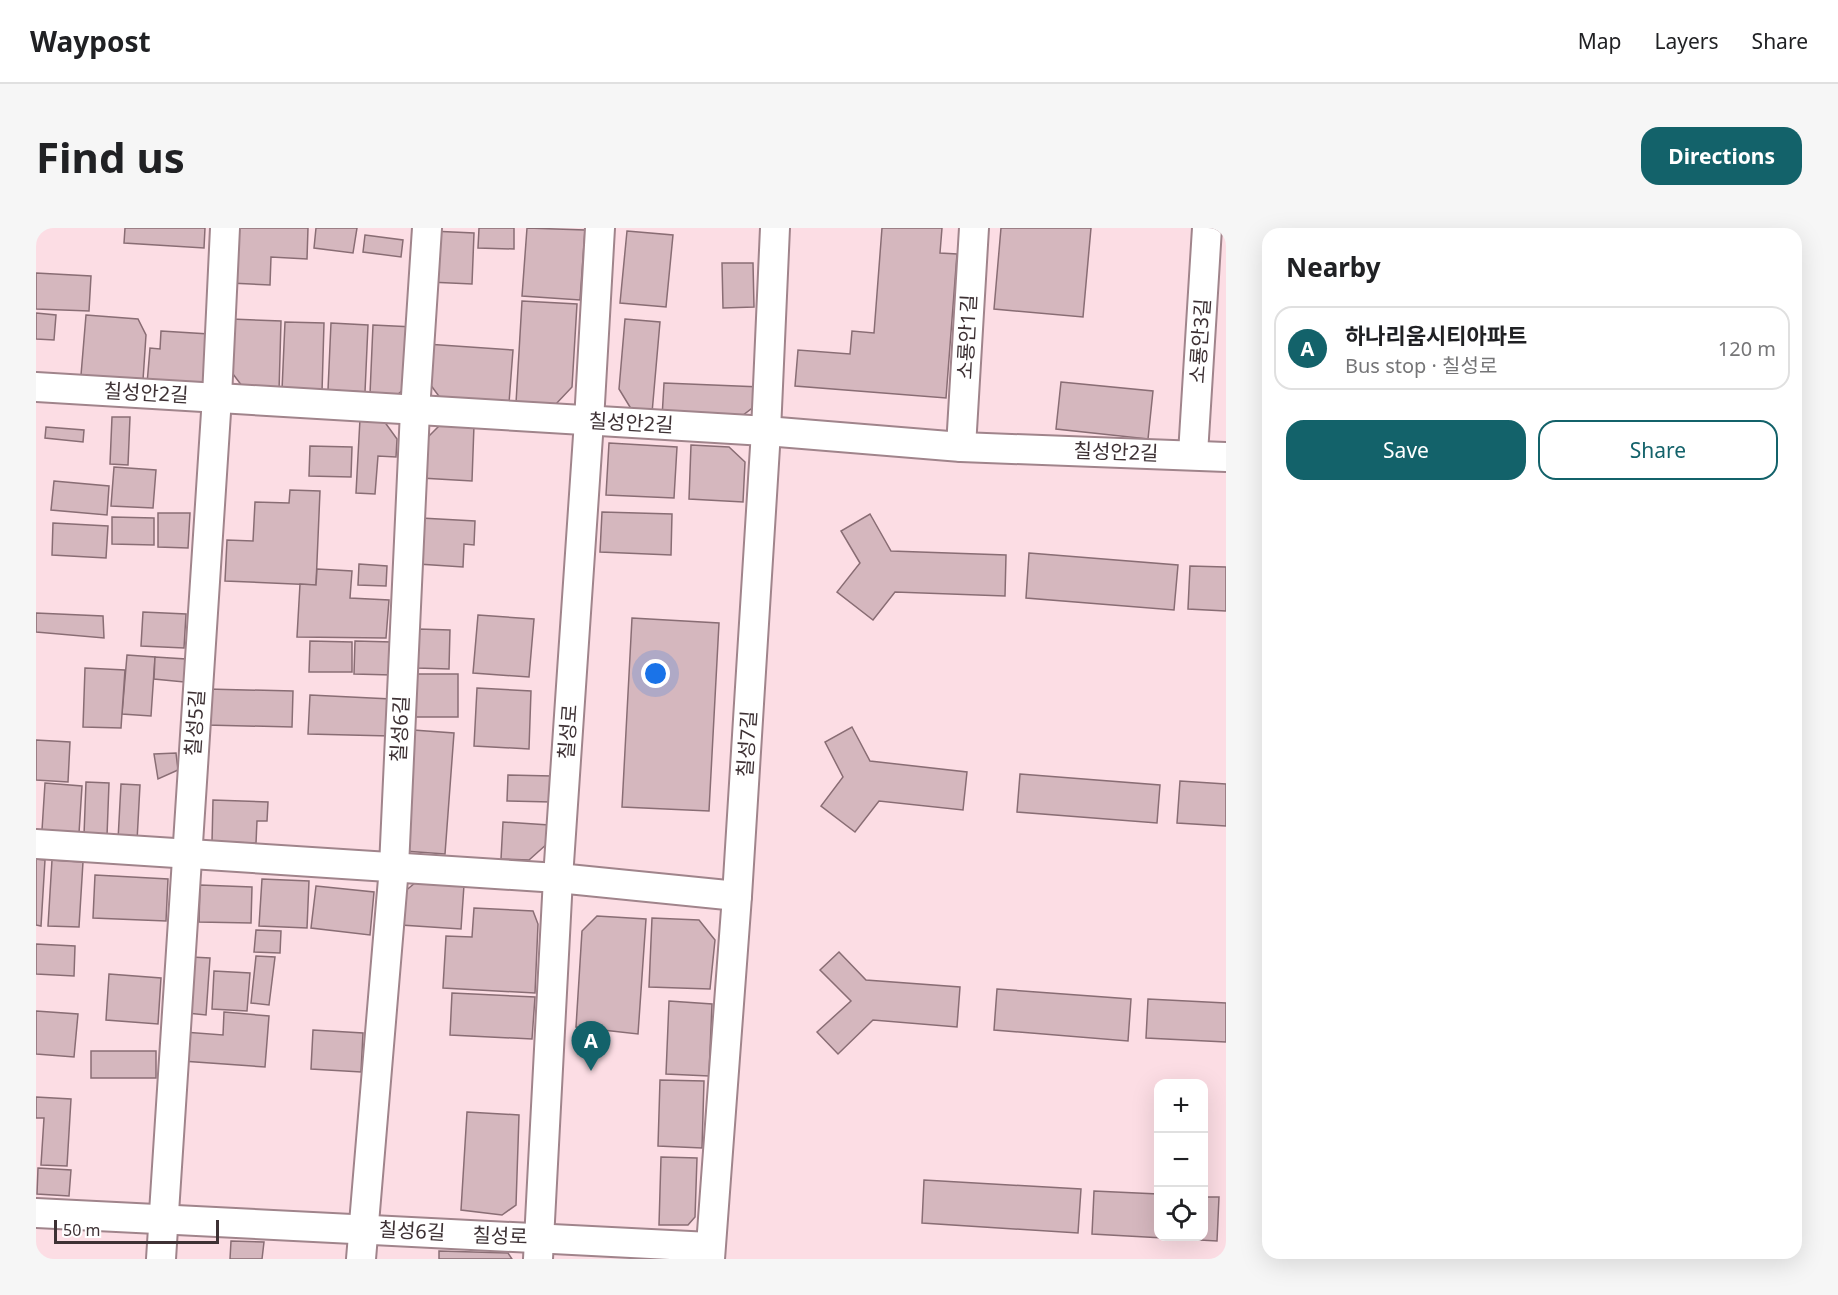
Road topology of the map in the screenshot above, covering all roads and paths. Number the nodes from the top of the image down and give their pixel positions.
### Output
1 (225, 228) edge
2 (427, 228) edge
3 (600, 228) edge
4 (775, 228) edge
5 (974, 228) edge
6 (1207, 228) edge
7 (36, 387) edge
8 (217, 397) junction
9 (415, 411) junction
10 (589, 421) junction
11 (766, 431) junction
12 (961, 447) junction
13 (1193, 454) junction
14 (1226, 457) edge
15 (36, 844) edge
16 (187, 853) junction
17 (394, 867) junction
18 (558, 878) junction
19 (737, 896) junction
20 (36, 1213) edge
21 (164, 1219) junction
22 (362, 1229) junction
23 (461, 1234) joint
24 (539, 1248) edge
25 (713, 1255) edge
26 (161, 1259) edge
27 (361, 1259) edge

1 - 8 street, 칠성5길
2 - 9 street, 칠성6길
3 - 10 street, 칠성로
4 - 11 street, 칠성7길
5 - 12 street, 소룡안1길
6 - 13 street, 소룡안3길
7 - 8 street, 칠성안2길
8 - 9 street, 칠성안2길
8 - 16 street, 칠성5길
9 - 10 street, 칠성안2길
9 - 17 street, 칠성6길
10 - 11 street, 칠성안2길
10 - 18 street, 칠성로
11 - 12 street, 칠성안2길
11 - 19 street, 칠성7길
12 - 13 street, 칠성안2길
13 - 14 street, 칠성안2길
15 - 16 street
16 - 17 street
16 - 21 street, 칠성5길
17 - 18 street
17 - 22 street, 칠성6길
18 - 19 street
18 - 24 street, 칠성로
19 - 25 street, 칠성7길
20 - 21 street
21 - 22 street, 칠성6길
21 - 26 street, 칠성5길
22 - 23 street, 칠성6길
22 - 27 street, 칠성6길
23 - 24 street, 칠성로
24 - 25 street

